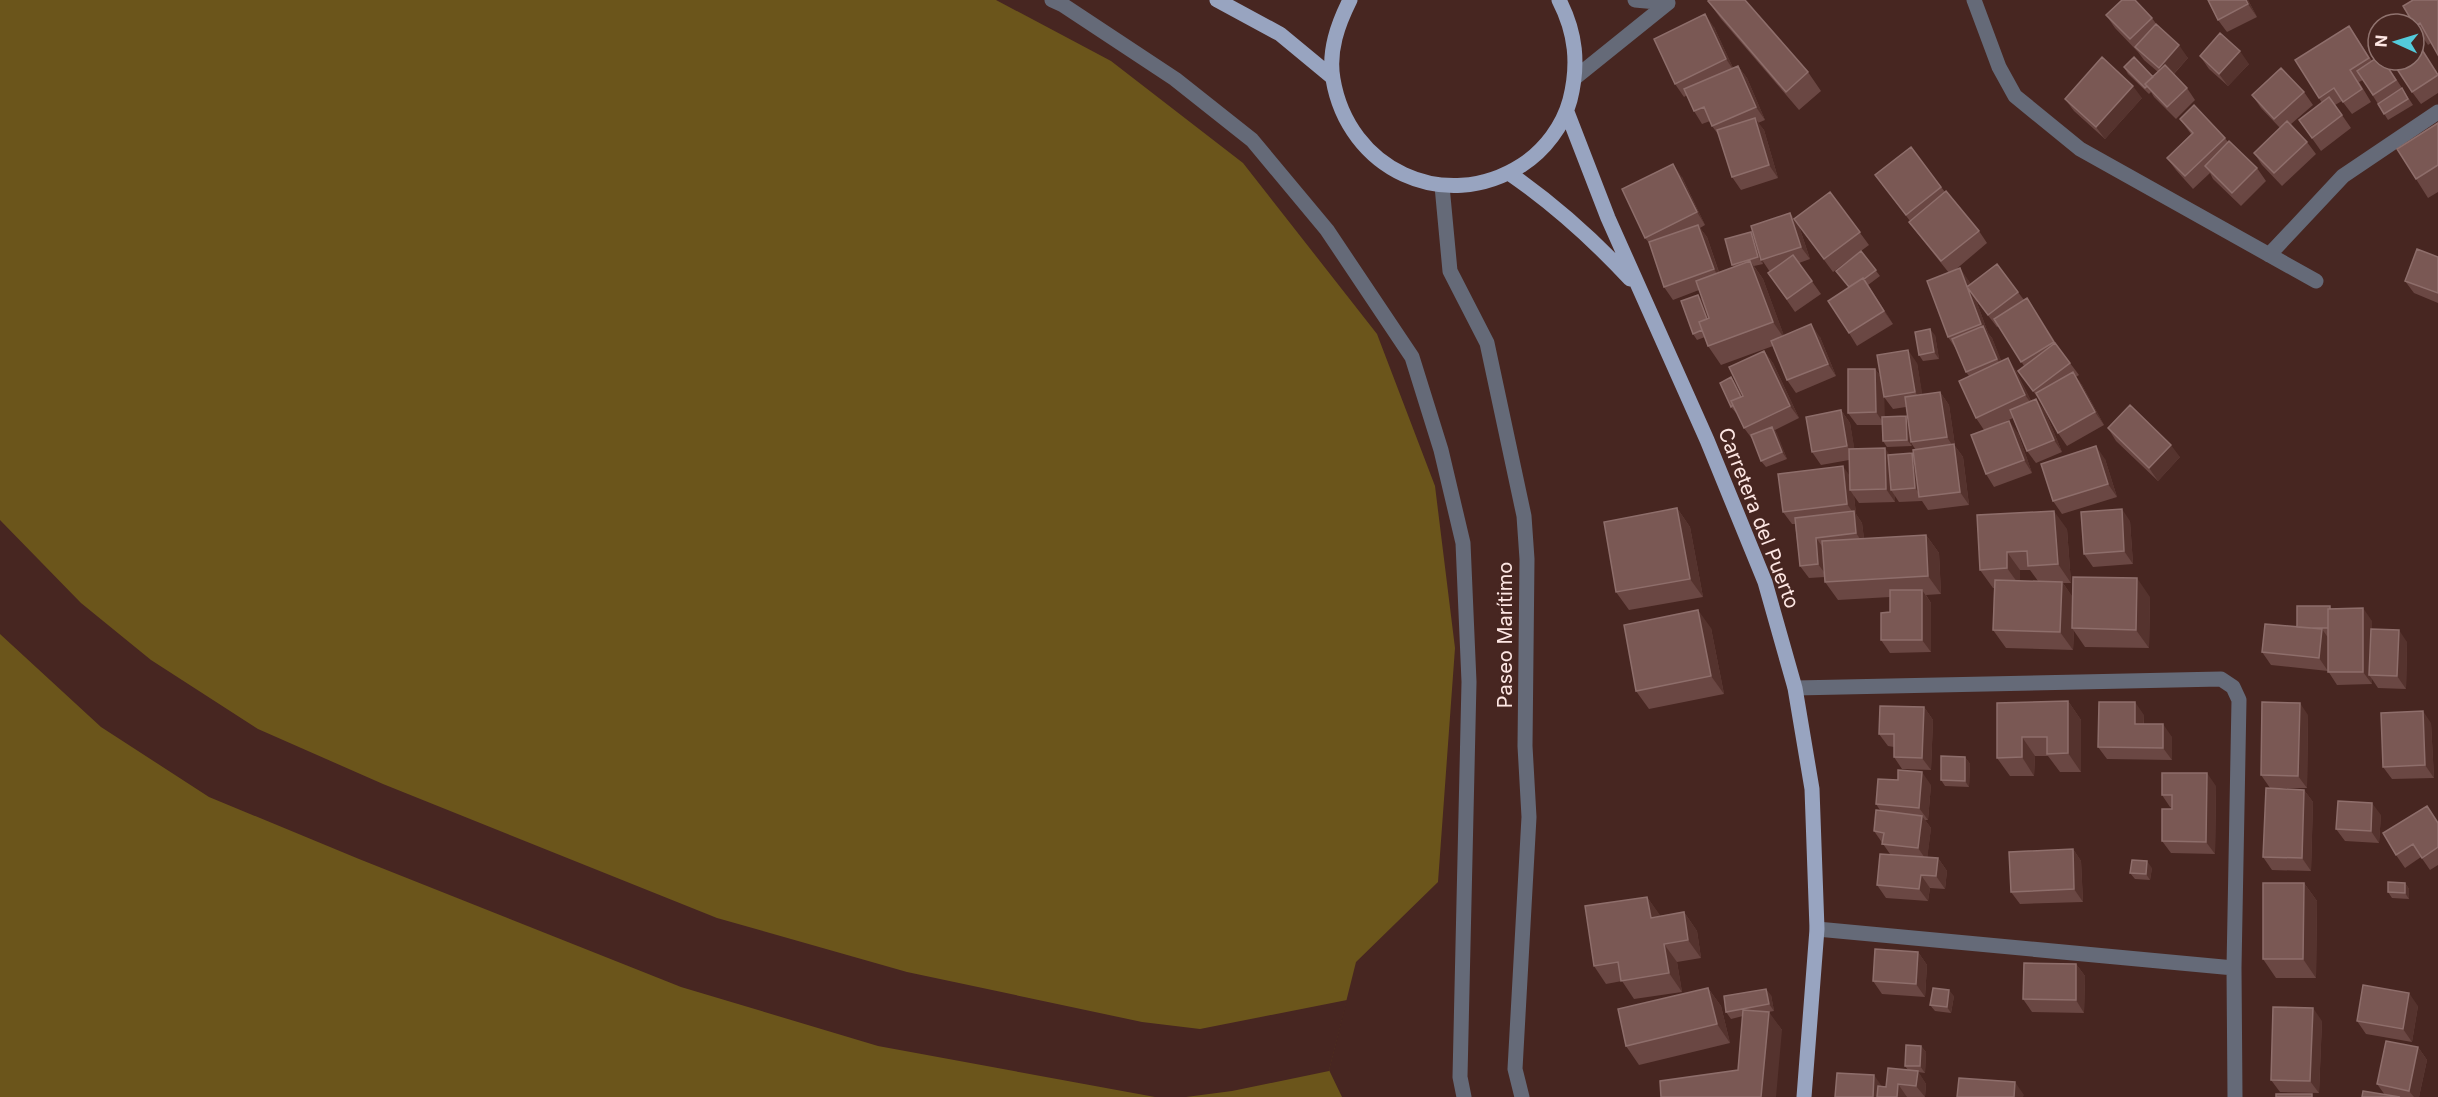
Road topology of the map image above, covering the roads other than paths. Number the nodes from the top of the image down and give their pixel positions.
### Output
1 (1052, 0) edge
2 (1217, 0) edge
3 (1350, 0) edge
4 (1559, 0) edge
5 (1635, 0) edge
6 (1974, 0) edge
7 (1332, 77) junction
8 (1576, 77) junction
9 (1567, 112) junction
10 (2438, 112) edge
11 (1509, 173) junction
12 (1442, 186) junction
13 (2269, 255) junction
14 (2316, 281) dead end
15 (1638, 288) junction
16 (1796, 688) junction
17 (1817, 929) junction
18 (2234, 968) junction
19 (1464, 1097) edge
20 (1521, 1097) edge
21 (1804, 1097) edge
22 (2235, 1097) edge

1 - 19 street
2 - 7 main road
3 - 7 main road
4 - 8 main road
5 - 8 street
6 - 13 street
7 - 12 main road
8 - 9 main road
9 - 11 main road
9 - 15 main road, Carretera del Puerto
10 - 13 street
11 - 12 main road
11 - 15 main road, Carretera del Puerto
12 - 20 street, Paseo Marítimo
13 - 14 street
15 - 16 main road, Carretera del Puerto
16 - 17 main road, Carretera del Puerto
16 - 18 street
17 - 18 street
17 - 21 main road, Carretera del Puerto
18 - 22 street

